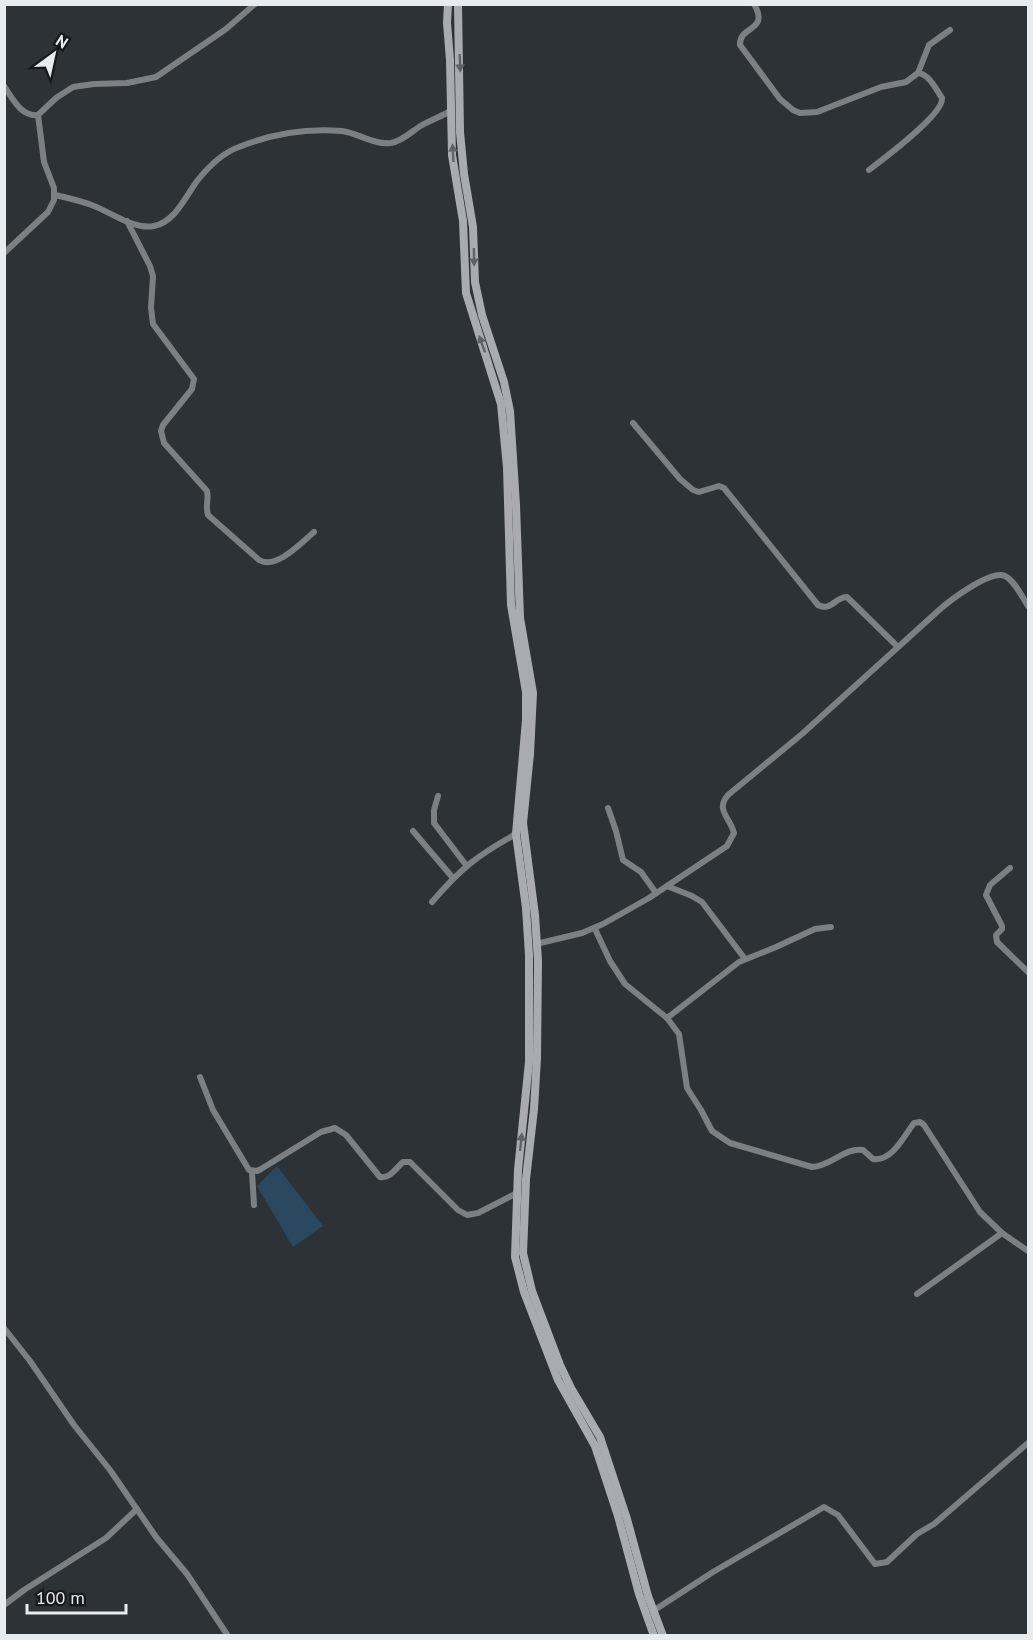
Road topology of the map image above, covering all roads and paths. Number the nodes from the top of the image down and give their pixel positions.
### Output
1 (255, 4) edge
2 (448, 4) edge
3 (458, 4) edge
4 (754, 4) edge
5 (950, 30) dead end
6 (918, 73) junction
7 (4, 86) edge
8 (451, 111) junction
9 (38, 115) junction
10 (869, 170) dead end
11 (55, 195) junction
12 (127, 221) junction
13 (4, 253) edge
14 (633, 423) dead end
15 (314, 532) dead end
16 (1029, 606) edge
17 (898, 647) junction
18 (438, 796) dead end
19 (608, 808) dead end
20 (412, 831) dead end
21 (516, 834) junction
22 (466, 865) junction
23 (1010, 868) dead end
24 (453, 878) junction
25 (667, 886) junction
26 (656, 893) junction
27 (432, 902) dead end
28 (831, 927) dead end
29 (595, 929) junction
30 (536, 944) junction
31 (745, 959) junction
32 (1029, 972) edge
33 (667, 1018) junction
34 (200, 1077) dead end
35 (252, 1172) junction
36 (517, 1193) junction
37 (254, 1206) dead end
38 (1002, 1233) junction
39 (1029, 1251) edge
40 (917, 1294) dead end
41 (4, 1329) edge
42 (1029, 1443) edge
43 (137, 1509) junction
44 (4, 1605) edge
45 (653, 1611) junction
46 (228, 1635) edge
47 (654, 1635) edge
48 (663, 1635) edge

1 - 9 street
2 - 8 street
3 -> 30 street
4 - 6 street
5 - 6 street
6 - 10 street
7 - 9 street
8 - 12 street
21 -> 8 street
9 - 11 street
11 - 12 street
11 - 13 street
12 - 15 street
14 - 17 street
16 - 17 street
17 - 25 street
18 - 22 street
19 - 26 street
20 - 24 street
21 - 22 street
36 -> 21 street
22 - 24 street
23 - 32 street
24 - 27 street
25 - 26 street
25 - 31 street
26 - 29 street
28 - 31 street
29 - 30 street
29 - 33 street
30 - 45 street
31 - 33 street
33 - 38 street
34 - 35 street
35 - 36 street
35 - 37 street
36 - 47 street
38 - 39 street
38 - 40 street
41 - 43 street
42 - 45 street
43 - 44 street
43 - 46 street
45 - 48 street

